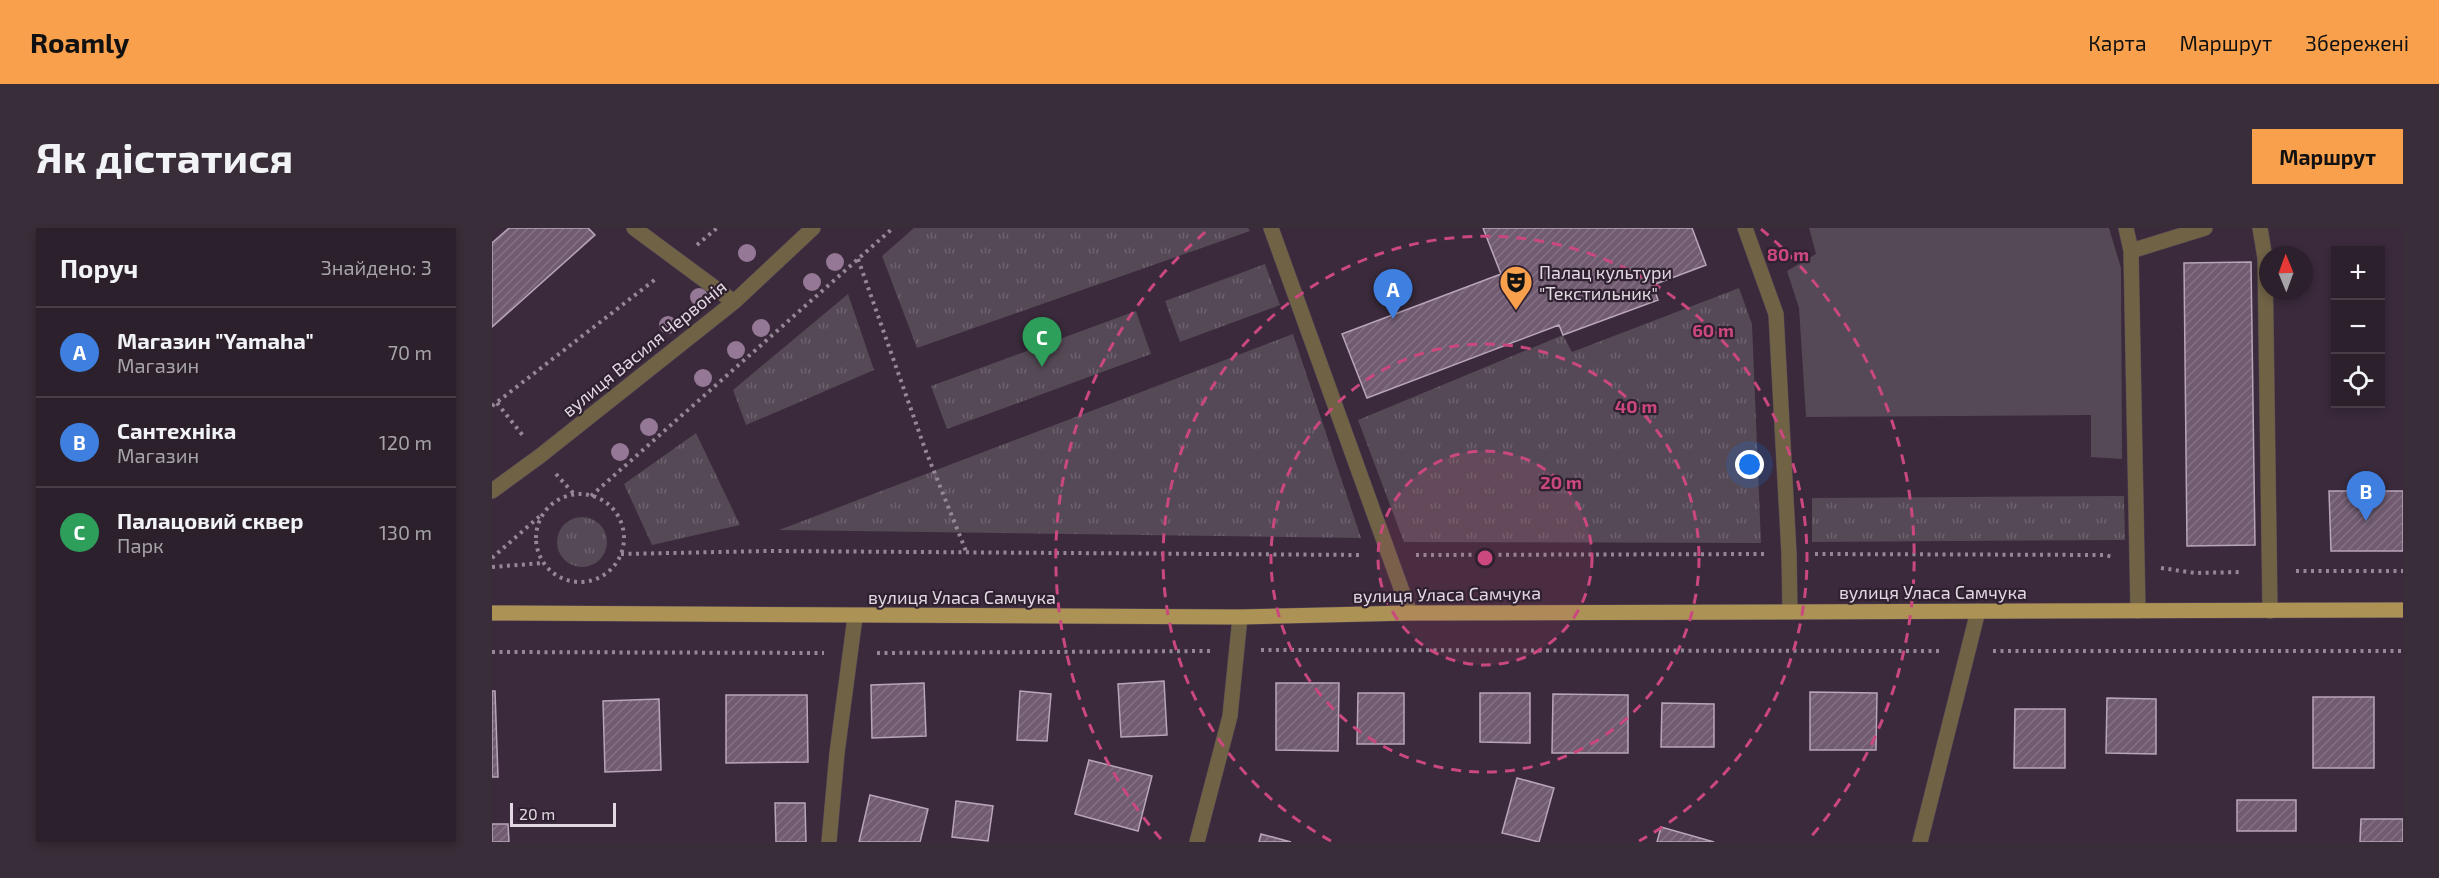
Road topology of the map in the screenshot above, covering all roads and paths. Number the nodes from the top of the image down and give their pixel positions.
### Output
1 (717, 228) edge
2 (813, 228) edge
3 (893, 228) edge
4 (1271, 228) edge
5 (1745, 228) edge
6 (2126, 228) edge
7 (2205, 228) edge
8 (2260, 228) edge
9 (642, 231) edge
10 (2131, 251) junction
11 (858, 259) junction
12 (679, 260) junction
13 (734, 302) junction
14 (492, 406) edge
15 (492, 491) edge
16 (591, 496) junction
17 (542, 515) junction
18 (966, 551) junction
19 (621, 554) junction
20 (1790, 554) junction
21 (1388, 555) junction
22 (492, 558) edge
23 (543, 564) junction
24 (2138, 564) junction
25 (492, 567) edge
26 (2271, 571) junction
27 (2403, 571) edge
28 (2403, 610) edge
29 (1978, 611) junction
30 (2138, 611) junction
31 (1790, 612) junction
32 (2270, 612) junction
33 (492, 613) edge
34 (1410, 613) junction
35 (855, 616) junction
36 (1240, 617) junction
37 (1236, 650) junction
38 (1967, 651) junction
39 (2403, 651) edge
40 (492, 652) edge
41 (850, 653) junction
42 (829, 842) edge
43 (1197, 842) edge
44 (1920, 842) edge

1 - 12 path
2 - 13 street, вулиця Василя Червонія
3 - 11 path
4 - 21 street
5 - 20 street
6 - 10 street
7 - 10 street
8 - 26 street
9 - 12 street
10 - 24 street
11 - 16 path
11 - 18 path
12 - 13 street
12 - 14 path
13 - 15 street, вулиця Василя Червонія
16 - 17 path
16 - 19 path
17 - 22 path
17 - 23 path
18 - 19 path
18 - 21 path
19 - 23 path
20 - 21 path
20 - 24 path
20 - 31 street
21 - 34 street
23 - 25 path
24 - 26 path
24 - 30 street
26 - 27 path
26 - 32 street
28 - 32 main road, вулиця Уласа Самчука
29 - 30 main road, вулиця Уласа Самчука
29 - 31 main road, вулиця Уласа Самчука
29 - 38 street
30 - 32 main road, вулиця Уласа Самчука
31 - 34 main road, вулиця Уласа Самчука
33 - 35 main road, вулиця Уласа Самчука
34 - 36 main road, вулиця Уласа Самчука
35 - 36 main road, вулиця Уласа Самчука
35 - 41 street
36 - 37 street
37 - 38 path
37 - 41 path
37 - 43 street
38 - 39 path
38 - 44 street
40 - 41 path
41 - 42 street

